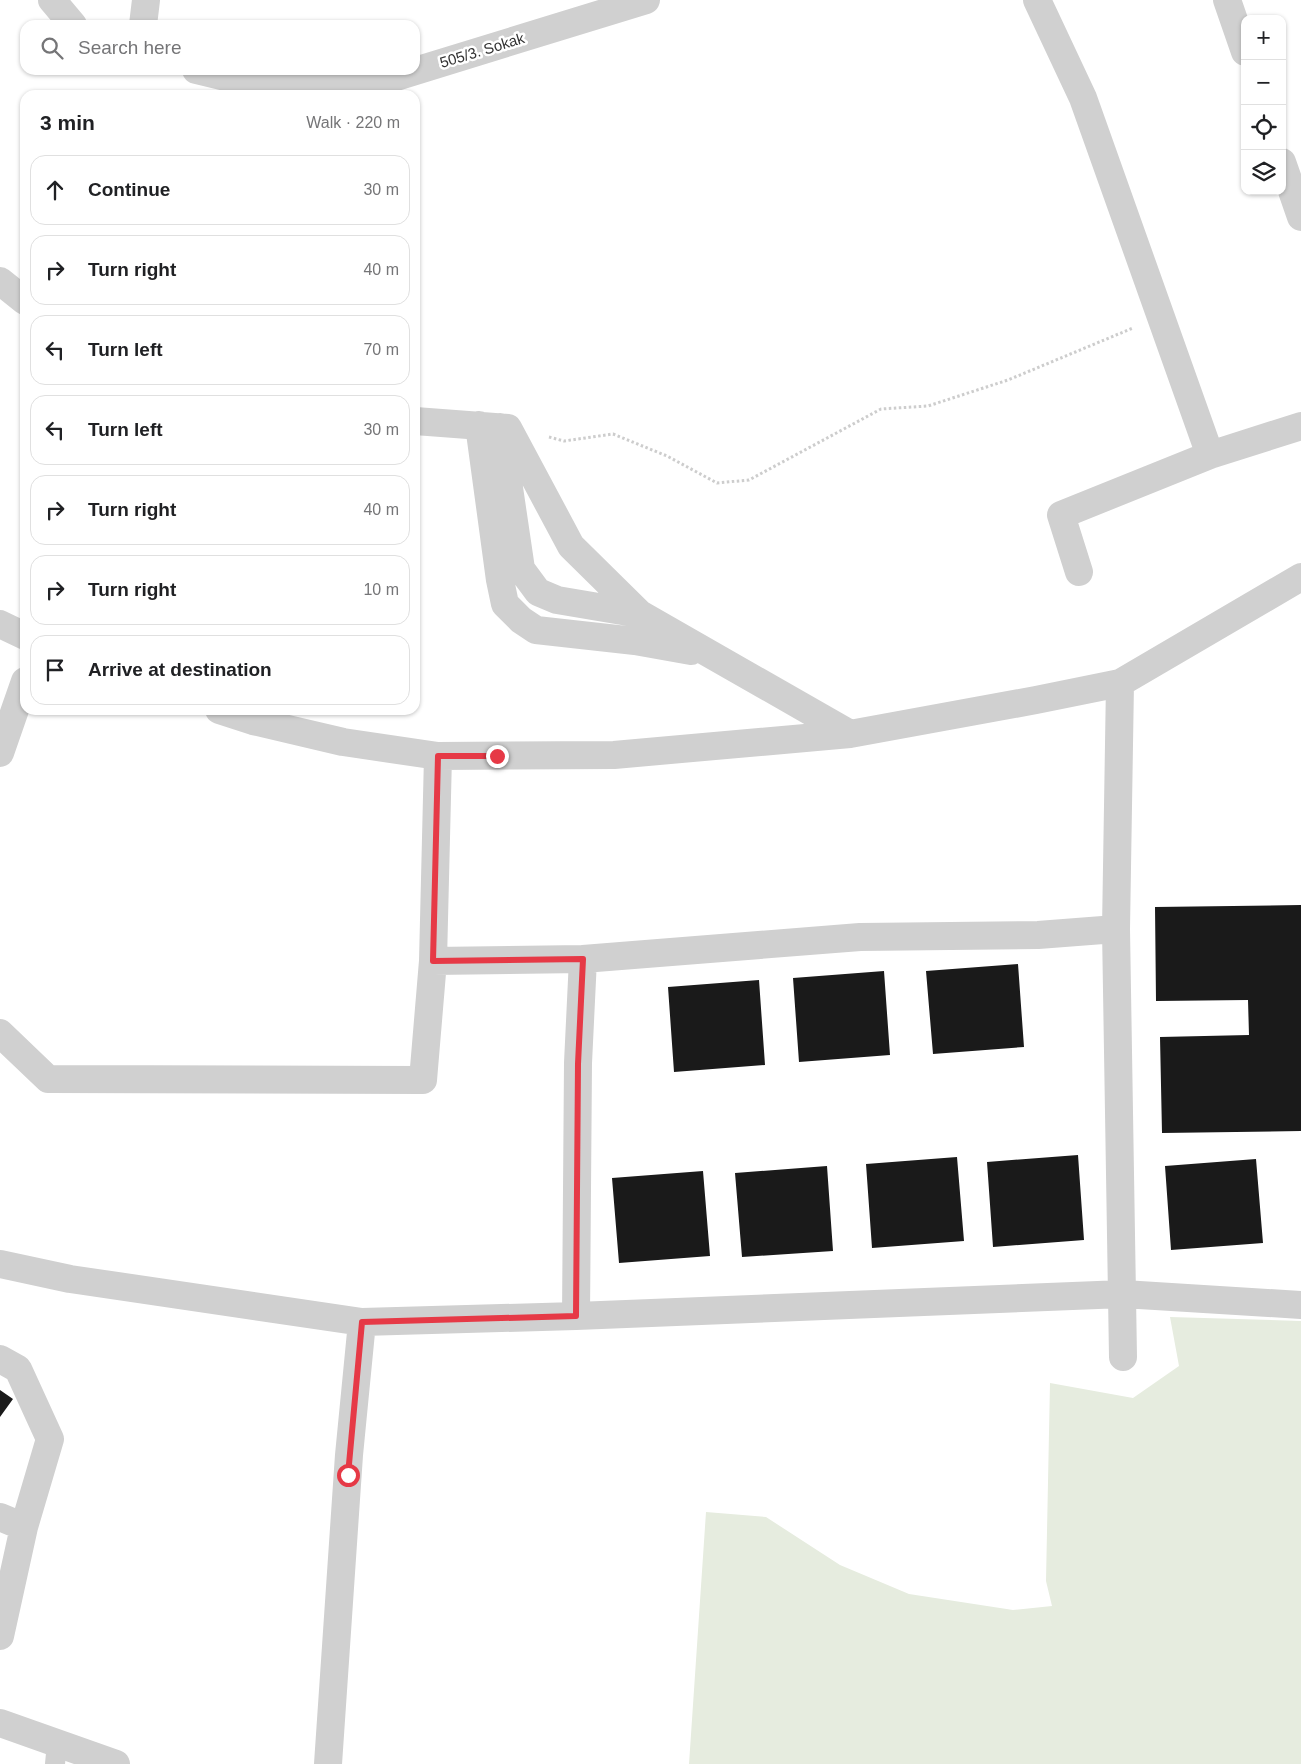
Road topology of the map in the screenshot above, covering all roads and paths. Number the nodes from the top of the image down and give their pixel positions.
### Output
1 (52, 0) edge
2 (146, 0) edge
3 (646, 0) edge
4 (1037, 0) edge
5 (1227, 0) edge
6 (69, 20) edge
7 (144, 20) edge
8 (1241, 40) edge
9 (420, 70) edge
10 (214, 75) edge
11 (402, 75) edge
12 (1286, 174) edge
13 (1301, 217) edge
14 (0, 280) edge
15 (20, 297) edge
16 (1161, 316) junction
17 (420, 421) edge
18 (1301, 426) edge
19 (496, 427) junction
20 (1210, 454) junction
21 (1078, 572) dead end
22 (1301, 577) edge
23 (640, 614) junction
24 (0, 624) edge
25 (20, 634) edge
26 (710, 654) junction
27 (1120, 683) junction
28 (20, 695) edge
29 (234, 715) edge
30 (850, 734) junction
31 (0, 753) edge
32 (438, 756) junction
33 (1116, 929) junction
34 (583, 959) junction
35 (433, 961) junction
36 (0, 1034) edge
37 (0, 1264) edge
38 (1123, 1294) junction
39 (1301, 1305) edge
40 (576, 1316) junction
41 (362, 1322) junction
42 (1123, 1357) dead end
43 (0, 1359) edge
44 (12, 1522) edge
45 (0, 1636) edge
46 (0, 1723) edge
47 (56, 1754) edge
48 (116, 1764) edge
49 (328, 1764) edge

1 - 6 street
2 - 7 street
3 - 9 street, 505/3. Sokak
4 - 16 street
5 - 8 street
10 - 11 street, 505/3. Sokak
12 - 13 street
14 - 15 street
16 - 19 path
16 - 20 street
17 - 19 street
18 - 20 street
19 - 23 street
19 - 23 street
19 - 26 street
20 - 21 street
22 - 27 street
23 - 26 street
24 - 25 street
26 - 30 street
27 - 30 street
27 - 33 street
28 - 31 street
29 - 32 street
30 - 32 street
32 - 35 street
33 - 34 street
33 - 38 street
34 - 35 street
34 - 40 street
35 - 36 street
37 - 41 street
38 - 39 street
38 - 40 street
38 - 42 street
40 - 41 street
41 - 49 street
43 - 44 street
44 - 45 street
46 - 47 street
47 - 48 street

